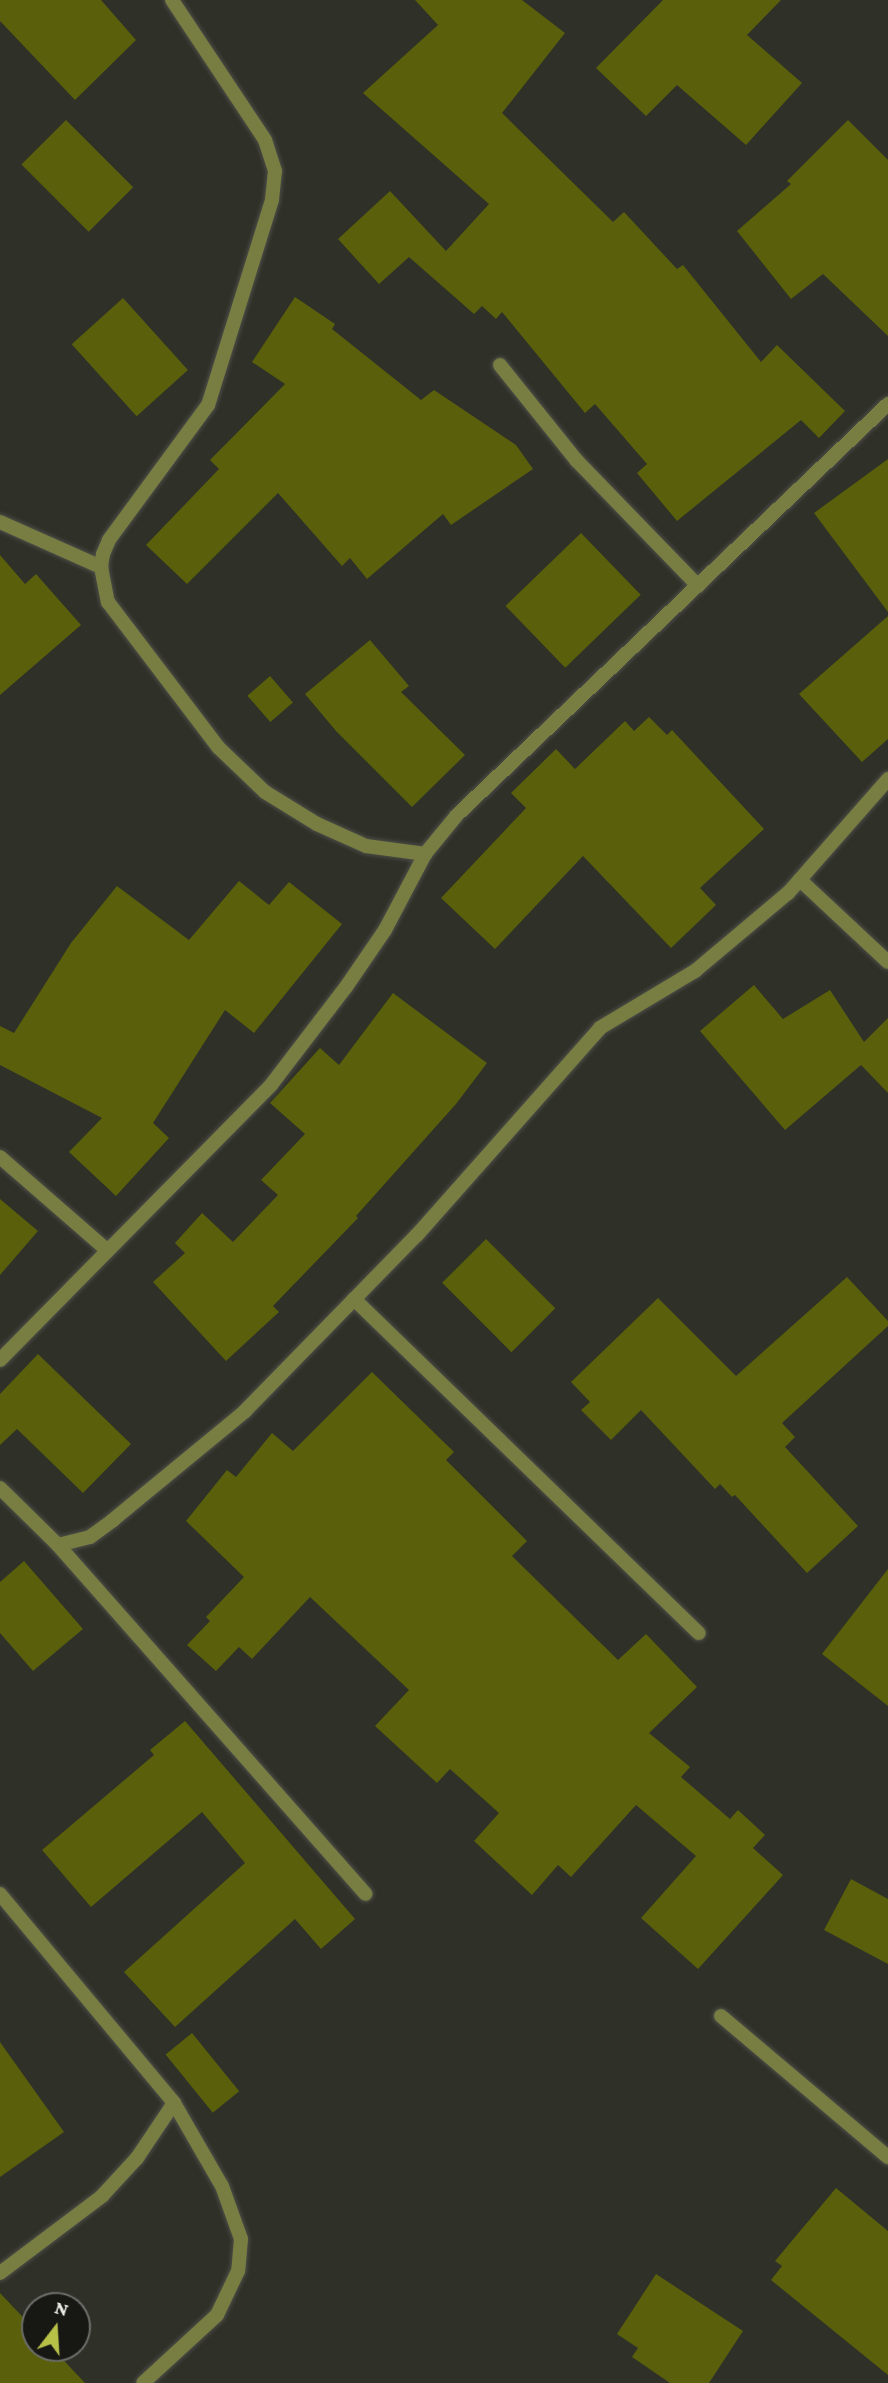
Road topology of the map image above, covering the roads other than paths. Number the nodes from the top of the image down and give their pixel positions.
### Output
1 (172, 0) edge
2 (500, 365) dead end
3 (888, 404) edge
4 (0, 522) edge
5 (101, 567) junction
6 (698, 586) junction
7 (888, 779) edge
8 (425, 854) junction
9 (800, 880) junction
10 (888, 962) edge
11 (0, 1157) edge
12 (107, 1250) junction
13 (354, 1299) junction
14 (0, 1360) edge
15 (0, 1488) edge
16 (58, 1545) junction
17 (699, 1633) dead end
18 (0, 1894) edge
19 (366, 1894) dead end
20 (721, 2016) dead end
21 (174, 2103) junction
22 (888, 2157) edge
23 (0, 2273) edge
24 (143, 2383) edge

1 - 5 street
2 - 6 street
3 - 6 street
4 - 5 street
5 - 8 street
6 - 8 street
7 - 9 street
8 - 12 street
9 - 10 street
9 - 13 street
11 - 12 street
12 - 14 street
13 - 16 street
13 - 17 street
15 - 16 street
16 - 19 street
18 - 21 street
20 - 22 street
21 - 23 street
21 - 24 street

